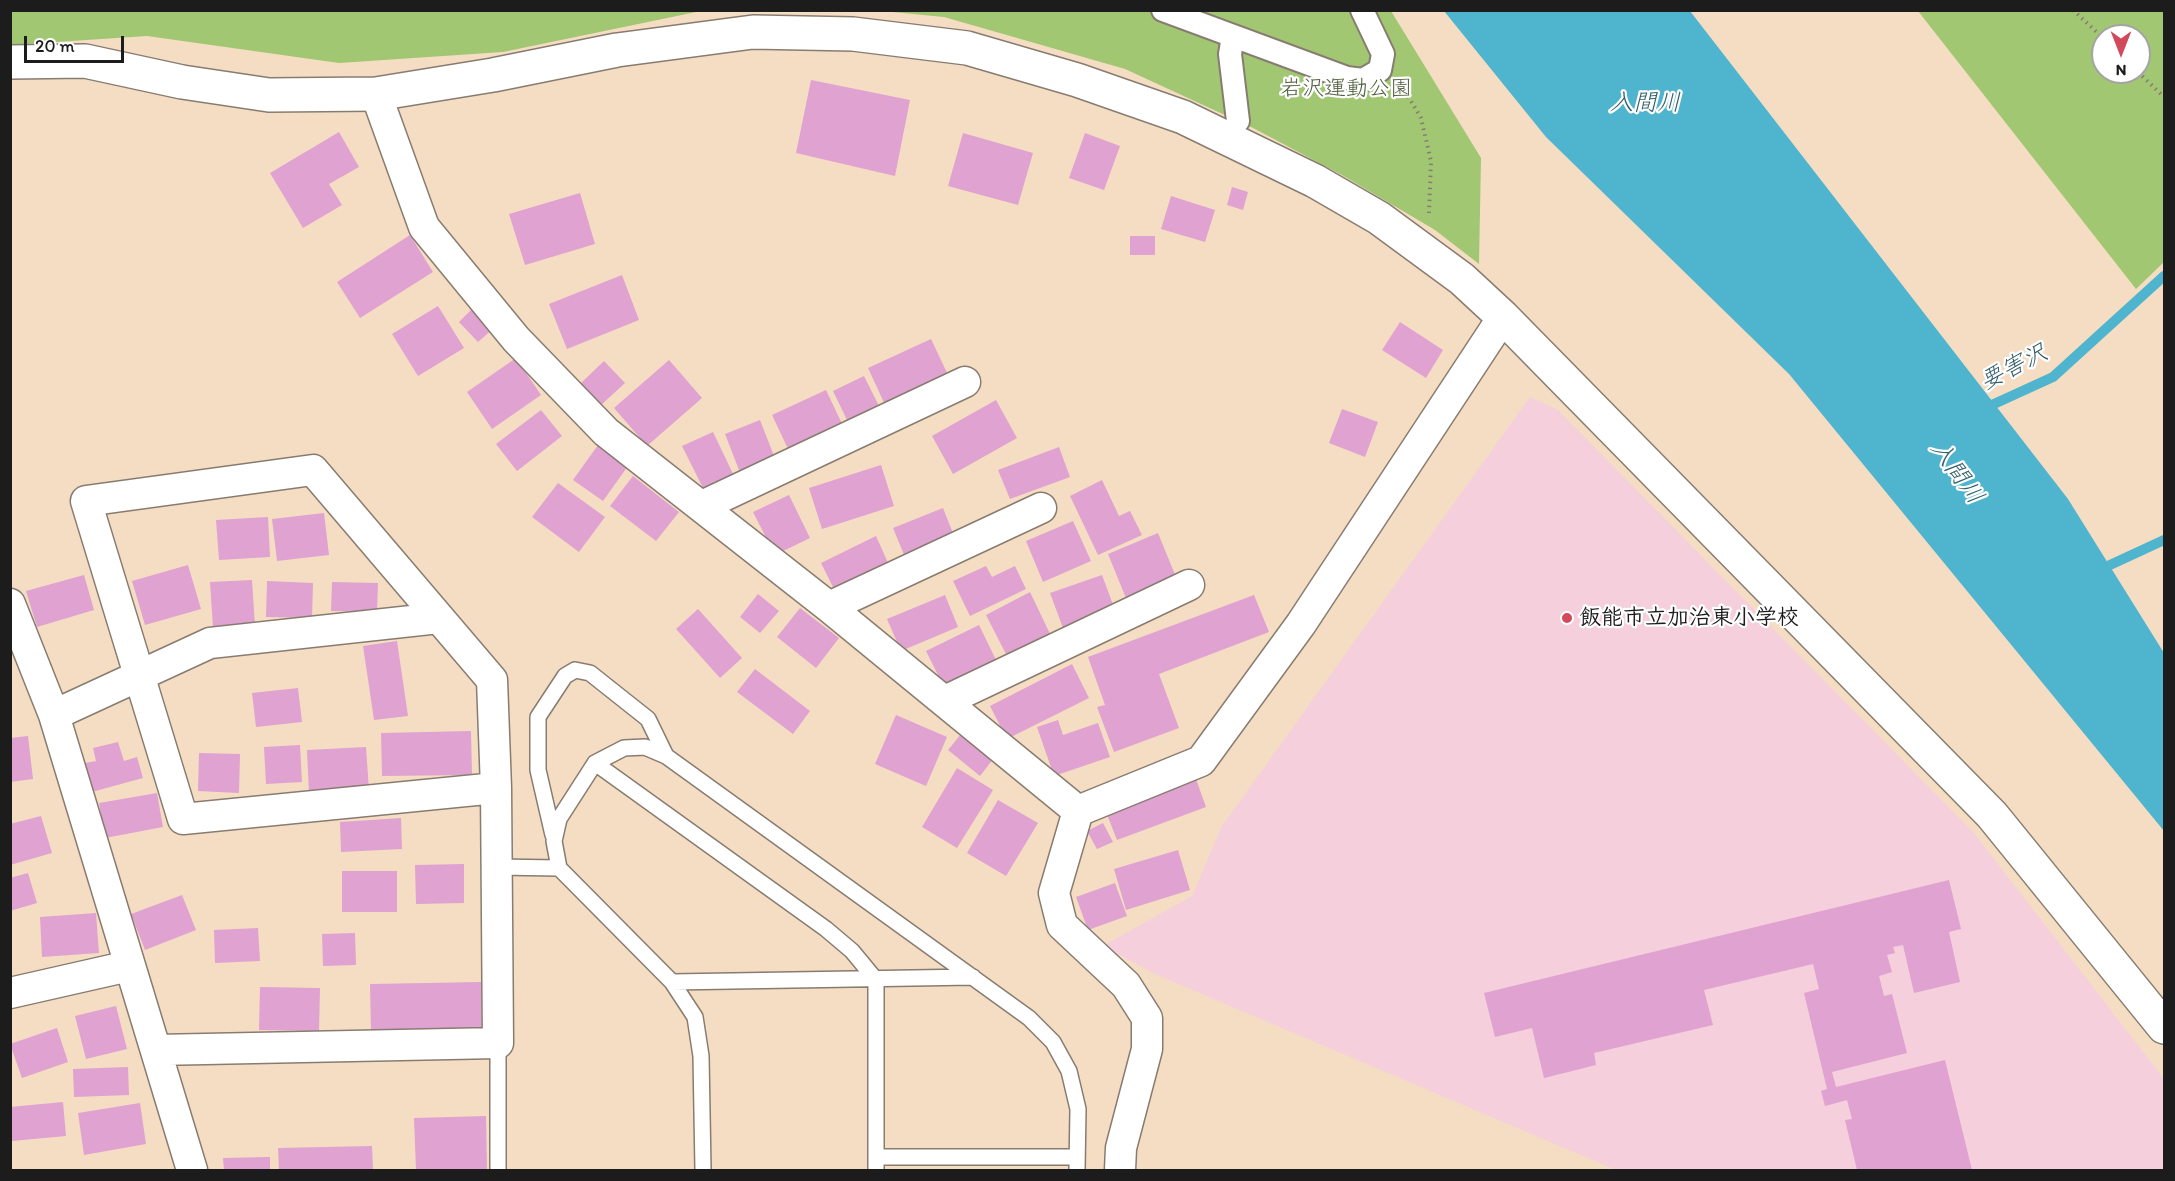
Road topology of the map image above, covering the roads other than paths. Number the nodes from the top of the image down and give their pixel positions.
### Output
1 (1163, 10) edge
2 (1362, 10) edge
3 (1233, 36) junction
4 (10, 62) edge
5 (376, 94) junction
6 (1238, 121) dead end
7 (1503, 317) junction
8 (965, 382) dead end
9 (702, 506) junction
10 (1041, 508) dead end
11 (1189, 585) dead end
12 (829, 607) junction
13 (11, 609) edge
14 (439, 618) junction
15 (139, 676) junction
16 (945, 701) junction
17 (54, 715) junction
18 (666, 756) junction
19 (595, 763) junction
20 (496, 788) junction
21 (1078, 811) junction
22 (554, 841) junction
23 (496, 867) junction
24 (560, 868) junction
25 (129, 966) junction
26 (973, 977) junction
27 (876, 980) junction
28 (672, 982) junction
29 (10, 993) edge
30 (2164, 1027) edge
31 (498, 1043) junction
32 (156, 1050) junction
33 (876, 1164) edge
34 (1077, 1164) edge
35 (192, 1170) edge
36 (498, 1170) edge
37 (703, 1170) edge
38 (1120, 1170) edge

1 - 3 street
2 - 3 street
3 - 6 street
4 - 5 street
5 - 7 street
5 - 9 street
7 - 21 street
7 - 30 street
8 - 9 street
9 - 12 street
10 - 12 street
11 - 16 street
12 - 16 street
13 - 17 street
14 - 15 street
14 - 15 street
14 - 20 street
15 - 17 street
15 - 20 street
16 - 21 street
17 - 25 street
18 - 19 lane
18 - 22 lane
18 - 26 lane
19 - 22 lane
19 - 27 lane
20 - 23 street
21 - 38 street
22 - 24 lane
23 - 24 lane
23 - 31 street
24 - 28 lane
25 - 29 street
25 - 32 street
26 - 27 lane
26 - 34 lane
27 - 28 lane
27 - 33 lane
28 - 37 lane
31 - 32 street
31 - 36 lane
32 - 35 street
33 - 34 lane

